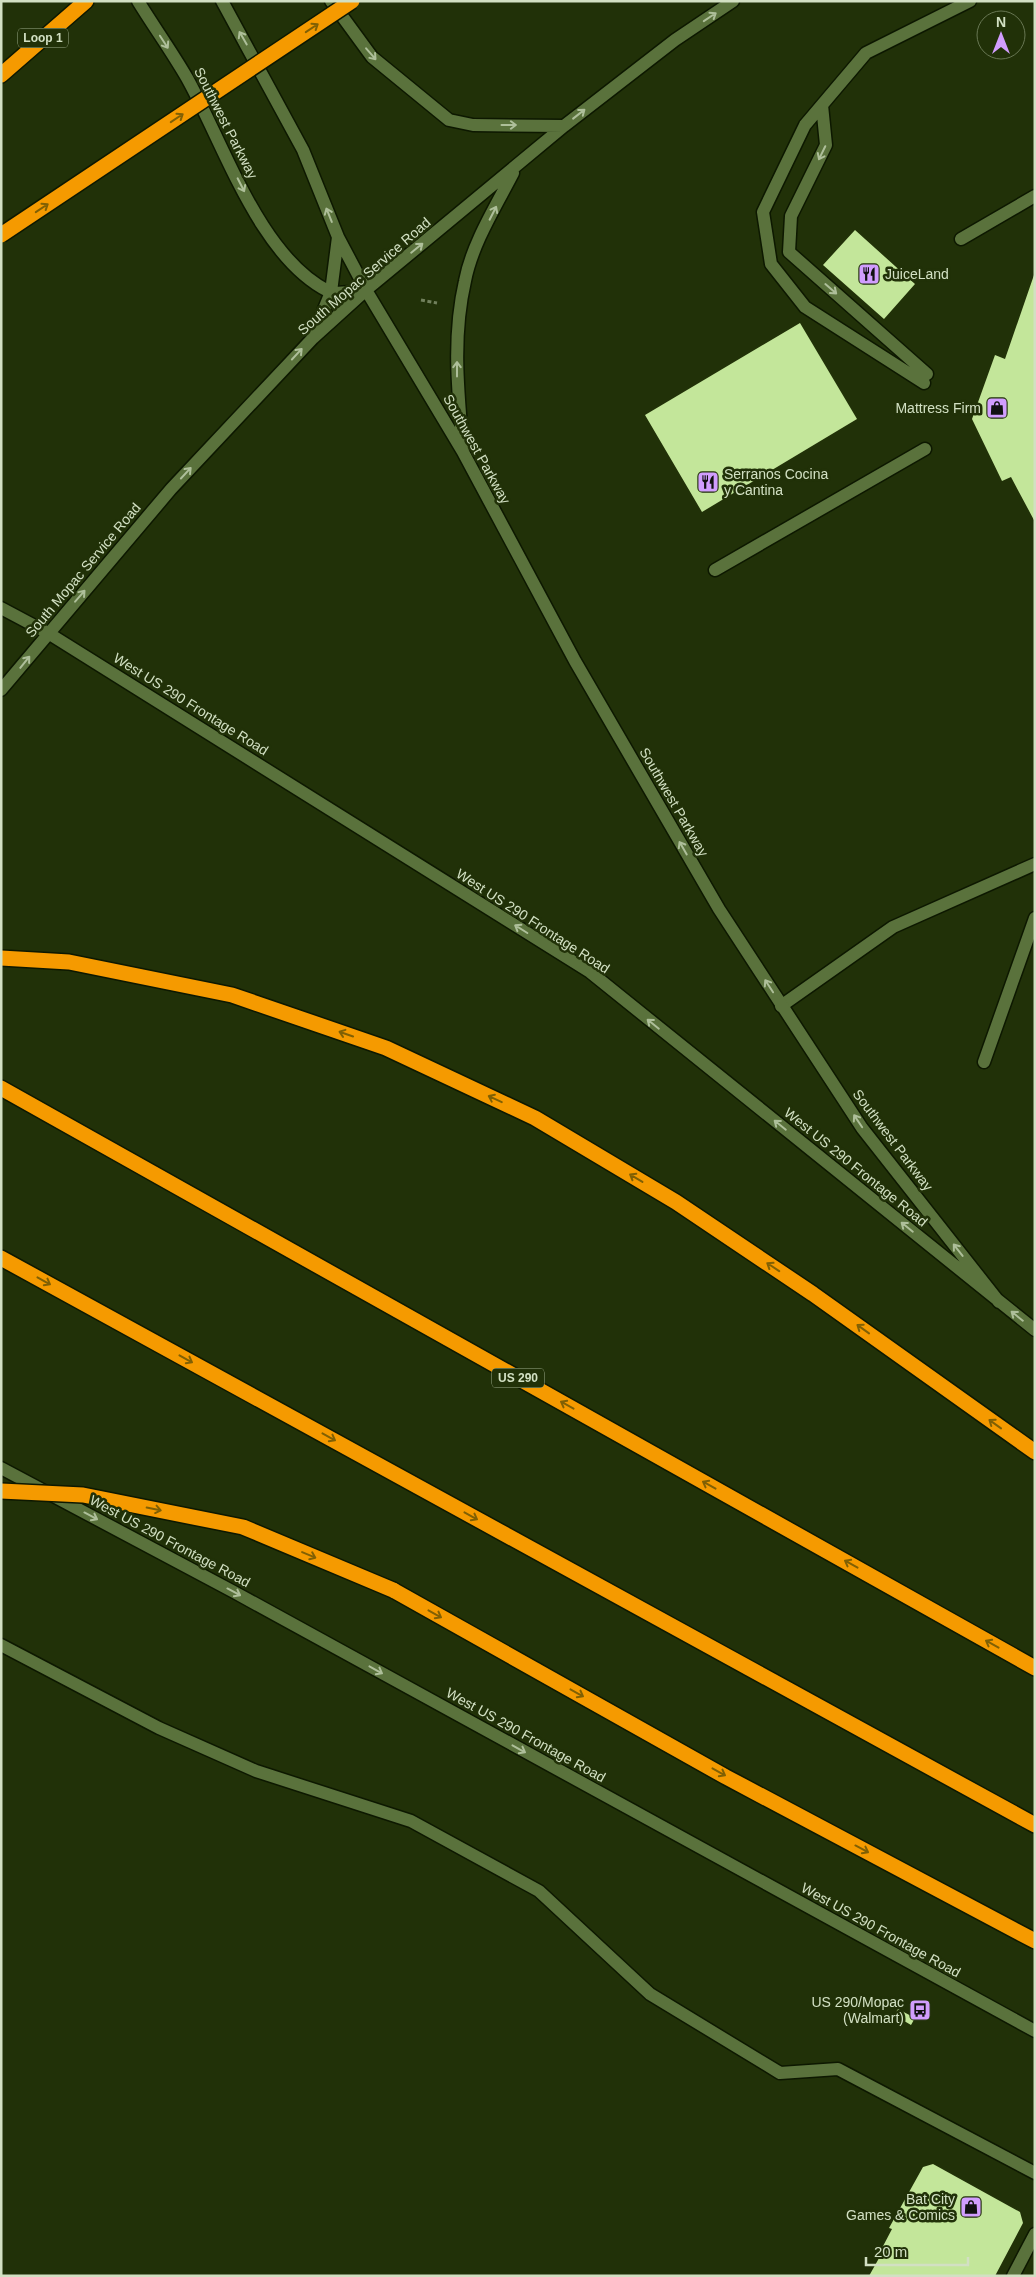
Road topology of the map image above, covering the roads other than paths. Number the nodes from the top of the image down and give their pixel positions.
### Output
1 (86, 1) edge
2 (138, 1) edge
3 (222, 1) edge
4 (331, 1) edge
5 (352, 1) edge
6 (733, 1) edge
7 (970, 1) edge
8 (1, 75) edge
9 (822, 105) junction
10 (564, 126) junction
11 (516, 168) junction
12 (1035, 196) edge
13 (1, 235) edge
14 (338, 237) junction
15 (961, 239) dead end
16 (366, 290) junction
17 (331, 292) junction
18 (312, 338) junction
19 (925, 449) dead end
20 (463, 452) junction
21 (716, 570) dead end
22 (1, 608) edge
23 (48, 633) junction
24 (1, 690) edge
25 (1035, 864) edge
26 (1035, 918) edge
27 (1, 958) edge
28 (781, 1006) junction
29 (984, 1062) dead end
30 (1, 1088) edge
31 (1, 1258) edge
32 (999, 1302) junction
33 (1035, 1330) edge
34 (1035, 1452) edge
35 (1, 1468) edge
36 (1, 1491) edge
37 (1, 1645) edge
38 (1035, 1668) edge
39 (1035, 1825) edge
40 (1035, 1941) edge
41 (1035, 2031) edge
42 (1035, 2173) edge
43 (1035, 2234) edge
44 (1013, 2276) edge

1 - 8 highway, Loop 1
2 -> 17 main road, Southwest Parkway
14 -> 3 main road, Southwest Parkway
4 -> 10 main road
13 -> 5 highway, bridge
10 -> 6 main road, South Mopac Service Road
7 - 9 main road
9 -> 9 main road
10 - 11 main road, South Mopac Service Road
16 -> 11 main road, South Mopac Service Road
20 -> 11 main road
12 - 15 main road
14 - 16 main road, Southwest Parkway
14 - 17 main road
16 - 17 main road
16 - 18 main road, South Mopac Service Road
16 - 20 main road, Southwest Parkway
17 - 18 main road
23 -> 18 main road, South Mopac Service Road
19 - 21 main road
28 -> 20 main road, Southwest Parkway
22 - 23 main road, West US 290 Frontage Road
24 -> 23 main road, South Mopac Service Road
32 -> 23 main road, West US 290 Frontage Road
25 - 28 main road
26 - 29 main road
34 -> 27 highway
32 -> 28 main road, Southwest Parkway
38 -> 30 highway, US 290
31 -> 39 highway
33 -> 32 main road, West US 290 Frontage Road
35 -> 41 main road, West US 290 Frontage Road
36 -> 40 highway, bridge
37 - 42 main road
43 - 44 main road

